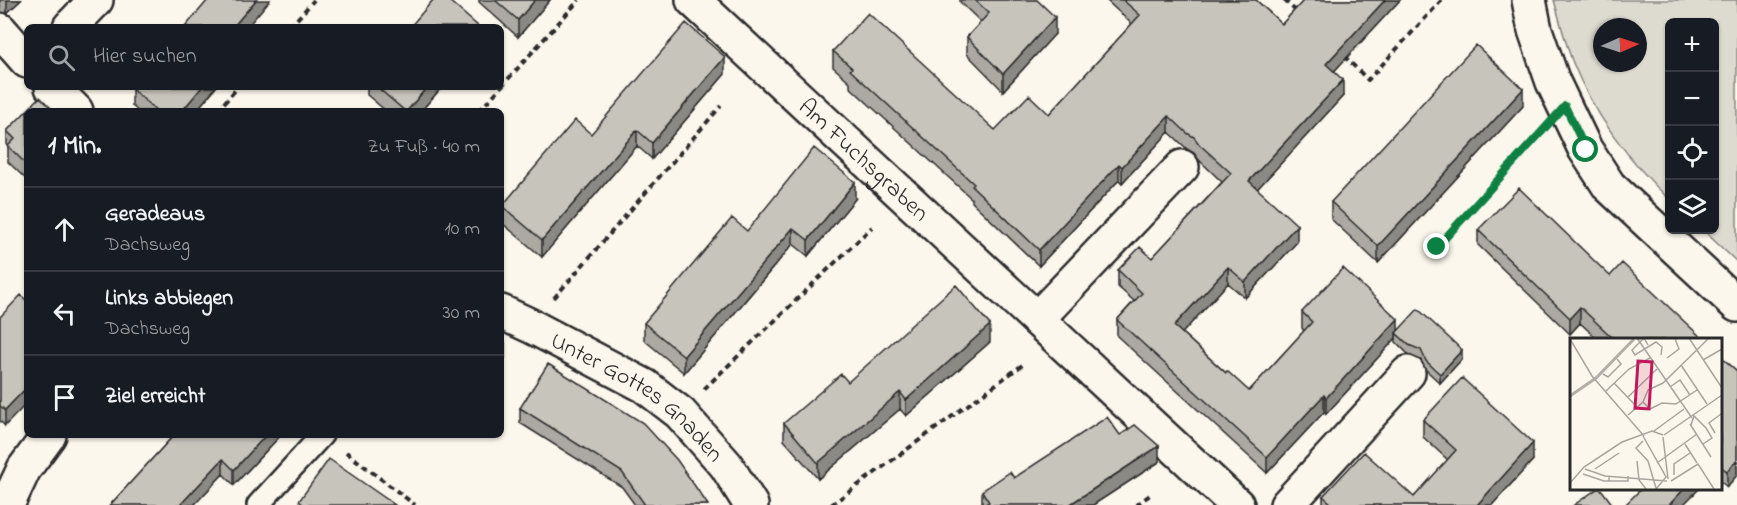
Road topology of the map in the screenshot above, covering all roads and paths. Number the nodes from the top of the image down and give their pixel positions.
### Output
1 (96, 0) edge
2 (314, 0) edge
3 (579, 0) edge
4 (693, 0) edge
5 (1284, 0) edge
6 (1442, 0) edge
7 (1529, 0) edge
8 (1301, 16) edge
9 (73, 24) edge
10 (293, 24) edge
11 (0, 30) edge
12 (1343, 56) edge
13 (24, 58) edge
14 (504, 84) edge
15 (55, 90) edge
16 (235, 90) edge
17 (498, 90) edge
18 (721, 106) dead end
19 (1565, 106) junction
20 (73, 108) edge
21 (220, 108) edge
22 (482, 108) edge
23 (1182, 167) dead end
24 (872, 227) dead end
25 (1437, 247) dead end
26 (1737, 305) edge
27 (504, 313) edge
28 (1037, 319) junction
29 (531, 326) junction
30 (1025, 363) dead end
31 (1408, 373) dead end
32 (680, 413) junction
33 (47, 438) edge
34 (319, 438) edge
35 (342, 449) dead end
36 (1153, 492) dead end
37 (7, 505) edge
38 (258, 505) edge
39 (415, 505) edge
40 (751, 505) edge
41 (831, 505) edge
42 (1136, 505) edge
43 (1237, 505) edge
44 (1287, 505) edge

1 - 9 street
2 - 10 path
3 - 14 path
4 - 28 street, Am Fuchsgraben
5 - 8 path
6 - 12 path
7 - 19 street
11 - 13 street
15 - 20 street
16 - 21 path
17 - 22 path
18 - 29 path
19 - 25 path
19 - 26 street
23 - 28 street
24 - 32 path
27 - 29 street, Unter Gottes Gnaden
28 - 43 street, Am Fuchsgraben
29 - 32 street, Unter Gottes Gnaden
30 - 41 path
31 - 44 street
32 - 40 street, Unter Gottes Gnaden
33 - 37 street
34 - 38 lane
35 - 39 path
36 - 42 path

